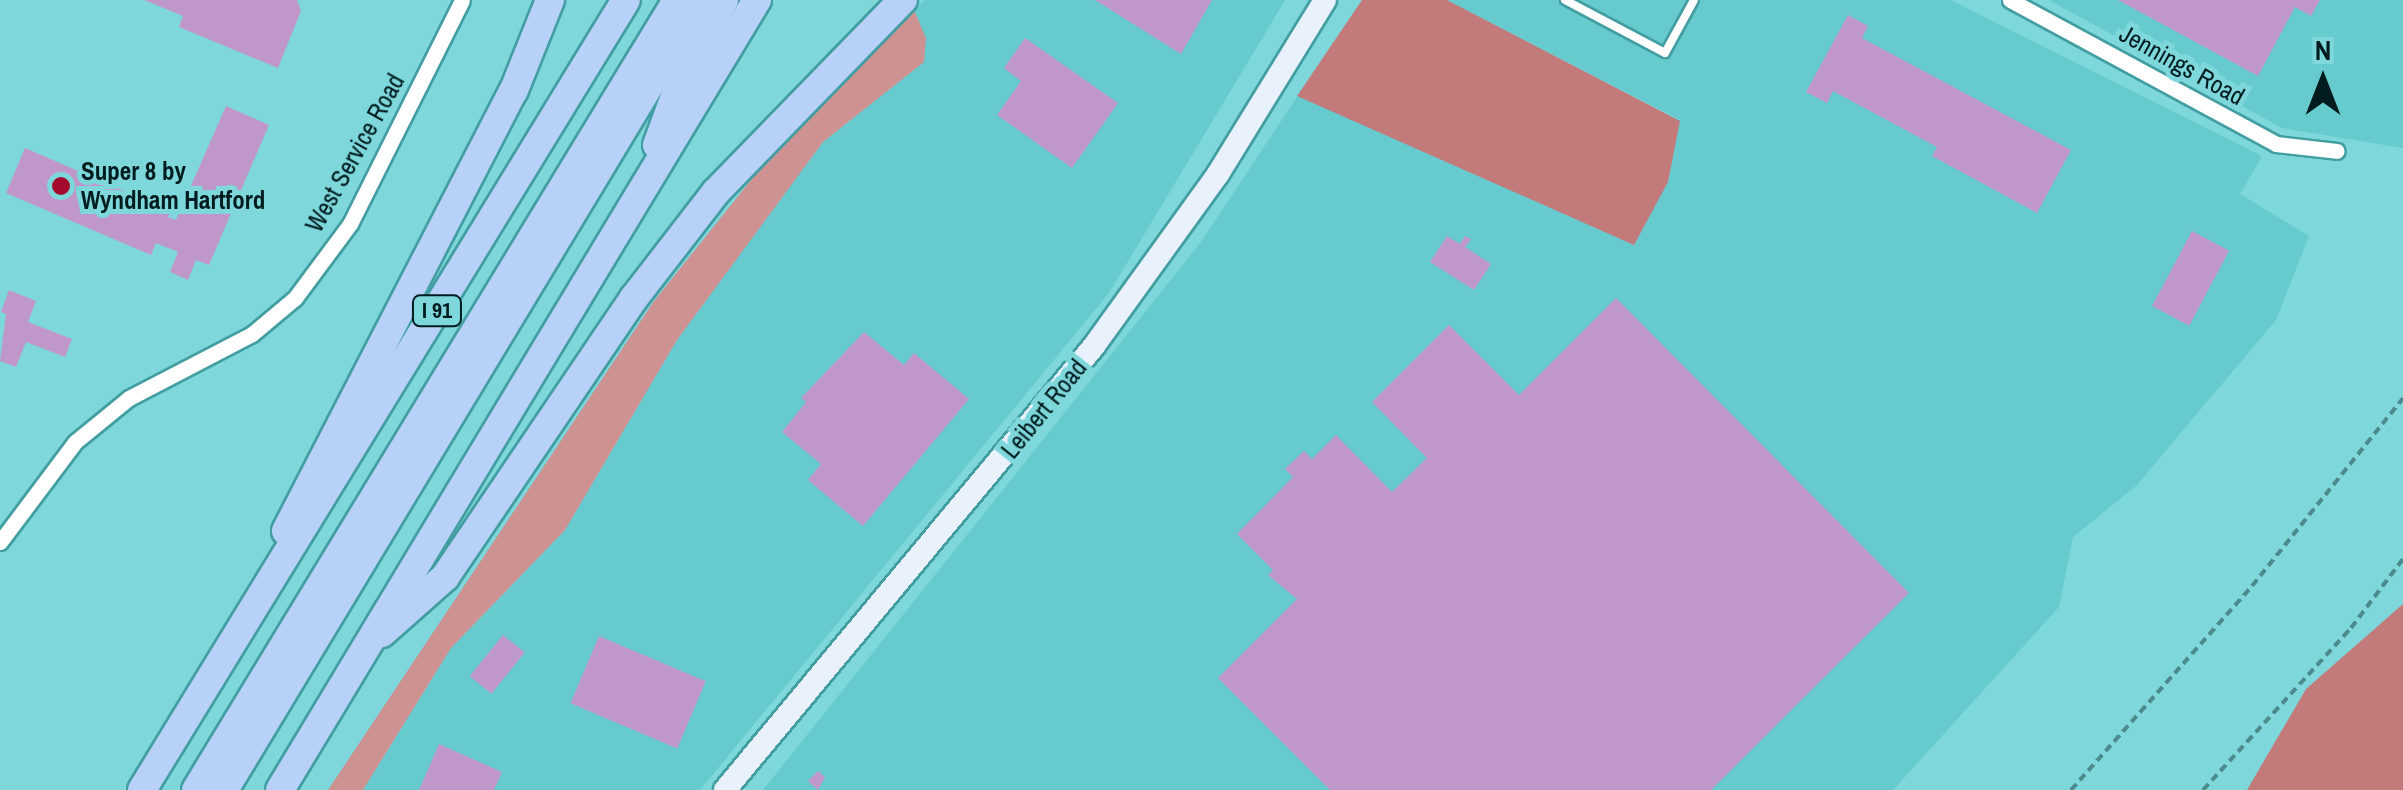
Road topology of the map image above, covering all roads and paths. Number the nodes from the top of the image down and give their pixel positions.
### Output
1 (462, 0) edge
2 (550, 0) edge
3 (626, 0) edge
4 (677, 0) edge
5 (701, 0) edge
6 (724, 0) edge
7 (756, 0) edge
8 (903, 0) edge
9 (1325, 0) edge
10 (1566, 0) edge
11 (1694, 0) edge
12 (2010, 0) edge
13 (2337, 151) dead end
14 (646, 185) junction
15 (2403, 398) edge
16 (0, 542) edge
17 (2403, 559) edge
18 (274, 577) junction
19 (369, 643) junction
20 (142, 790) edge
21 (196, 790) edge
22 (224, 790) edge
23 (280, 790) edge
24 (726, 790) edge
25 (2070, 790) edge
26 (2203, 790) edge

1 - 16 street, West Service Road
2 - 18 highway
3 - 18 highway, I 91
4 - 21 highway
5 - 22 highway
6 - 14 highway
7 - 14 highway
8 - 19 highway
9 - 24 street, Leibert Road
10 - 11 lane
12 - 13 street, Jennings Road
14 - 19 highway
15 - 25 path
17 - 26 path
18 - 20 highway, I 91
19 - 23 highway

